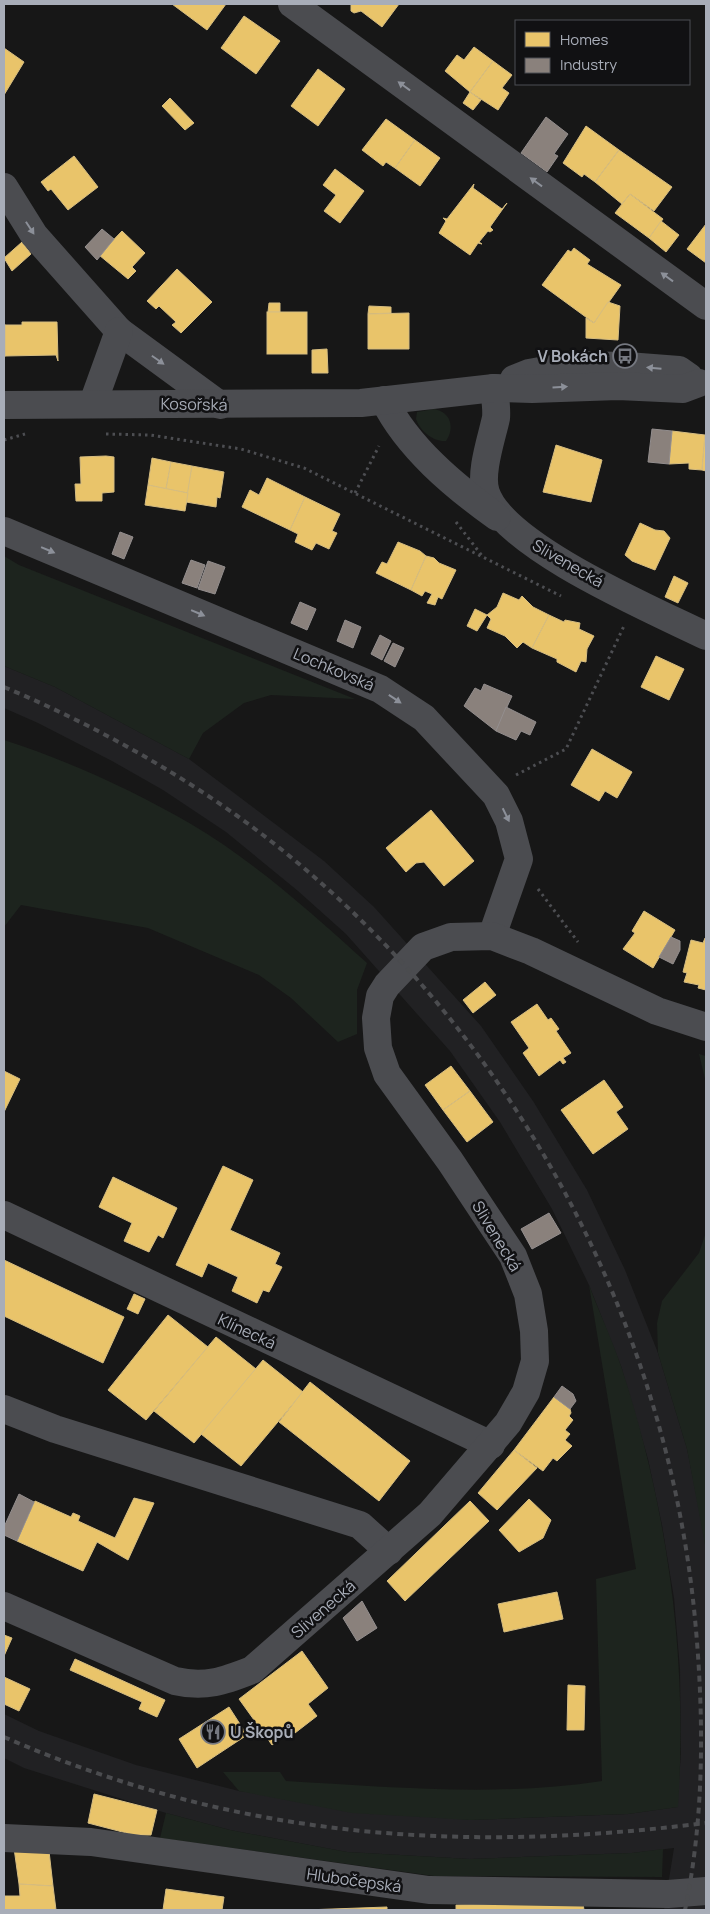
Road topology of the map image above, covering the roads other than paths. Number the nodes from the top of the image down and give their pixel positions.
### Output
1 (292, 4) edge
2 (4, 187) edge
3 (706, 306) edge
4 (118, 332) junction
5 (703, 383) edge
6 (494, 388) junction
7 (384, 400) junction
8 (93, 403) junction
9 (4, 405) edge
10 (220, 405) junction
11 (507, 524) junction
12 (4, 531) edge
13 (706, 636) edge
14 (492, 936) junction
15 (706, 1028) edge
16 (4, 1215) edge
17 (4, 1409) edge
18 (491, 1445) junction
19 (389, 1551) junction
20 (4, 1606) edge
21 (4, 1838) edge
22 (706, 1891) edge

3 -> 1 street
2 -> 4 street
4 - 8 street
4 -> 10 street
5 - 6 street
6 - 7 street, Kosořská
6 - 11 street, Slivenecká
7 - 10 street, Kosořská
7 - 11 street
8 - 9 street, Kosořská
8 - 10 street, Kosořská
11 - 13 street, Slivenecká
12 -> 14 street, Lochkovská
14 - 15 street, Slivenecká
14 - 18 street, Slivenecká
16 - 18 street, Klínecká
17 - 19 street
18 - 19 street, Slivenecká
19 - 20 street, Slivenecká
21 - 22 street, Hlubočepská

